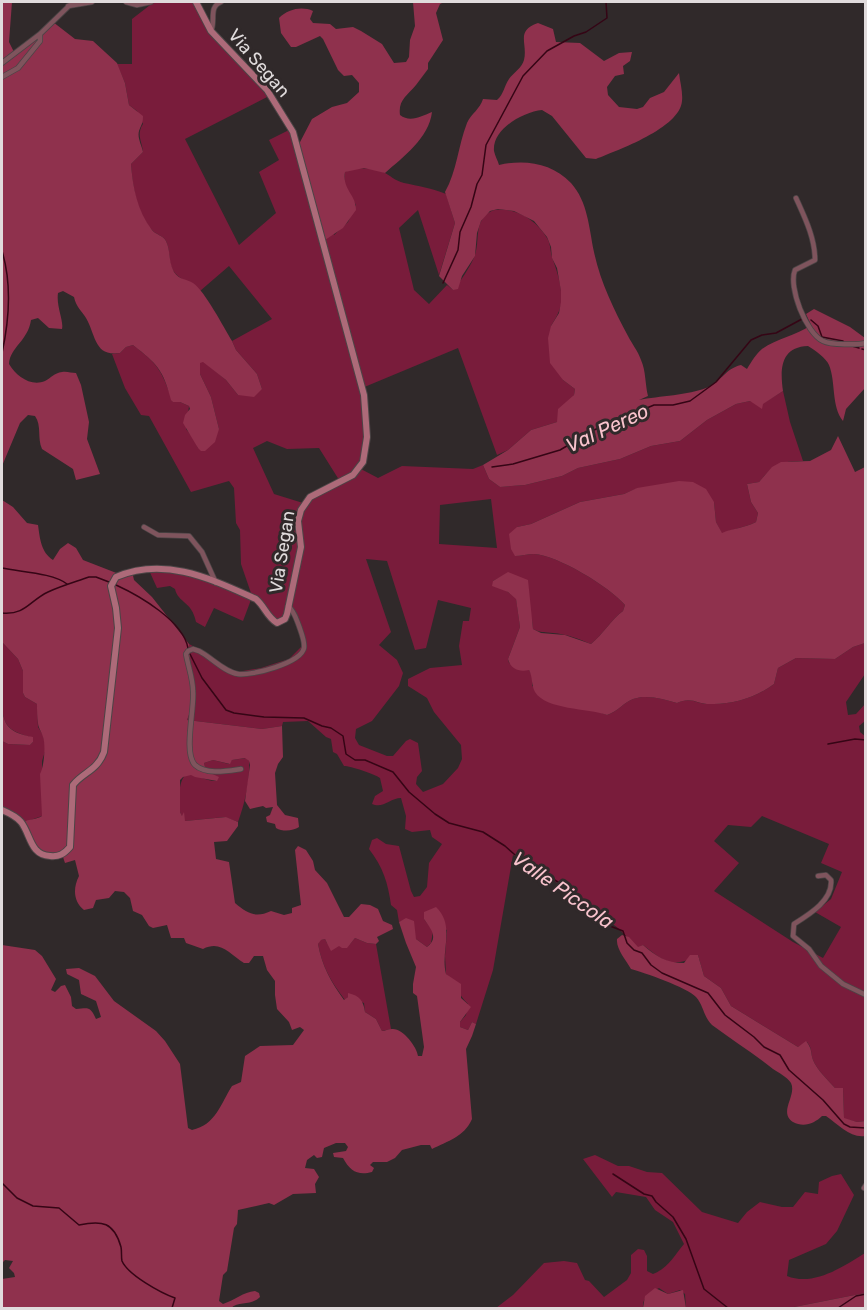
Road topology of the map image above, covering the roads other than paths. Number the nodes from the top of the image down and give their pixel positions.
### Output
1 (73, 2) edge
2 (92, 2) edge
3 (126, 2) edge
4 (151, 2) edge
5 (196, 2) edge
6 (221, 2) edge
7 (68, 6) junction
8 (211, 31) junction
9 (40, 34) junction
10 (2, 63) edge
11 (2, 76) edge
12 (796, 198) dead end
13 (866, 343) edge
14 (144, 527) dead end
15 (216, 583) junction
16 (288, 606) junction
17 (241, 770) dead end
18 (2, 810) edge
19 (818, 876) dead end
20 (866, 995) edge

1 - 7 street
2 - 7 street
3 - 4 street
5 - 8 street, Via Segan
6 - 8 street
7 - 9 street
8 - 16 street, Via Segan
9 - 10 street
9 - 11 street
12 - 13 street
14 - 15 street
15 - 16 street, Via Segan
15 - 18 street, Via Segan
16 - 17 street
19 - 20 street

